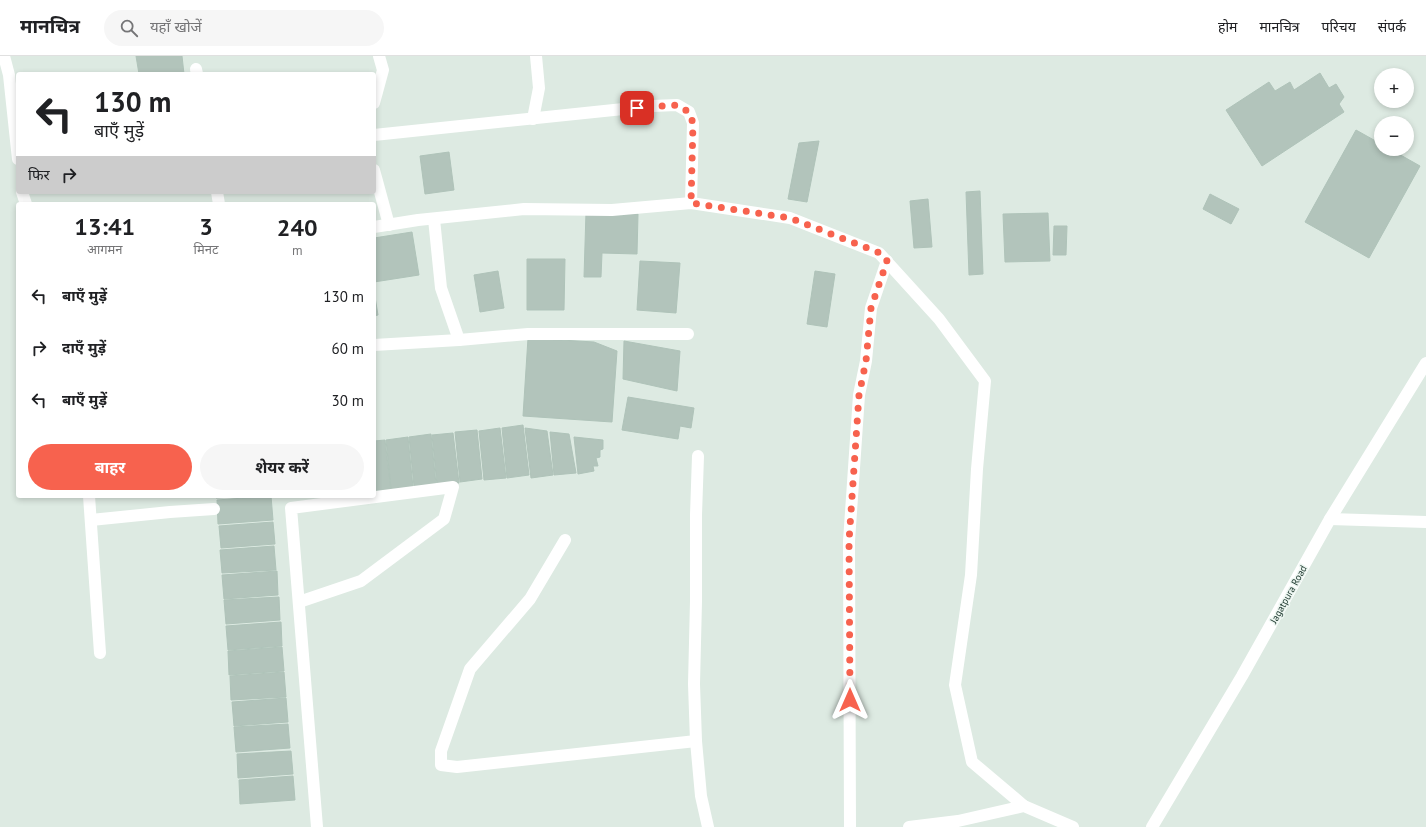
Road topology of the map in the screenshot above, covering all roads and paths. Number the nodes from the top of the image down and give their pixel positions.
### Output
1 (4, 56) edge
2 (379, 56) edge
3 (536, 56) edge
4 (376, 96) edge
5 (533, 119) junction
6 (376, 136) edge
7 (16, 143) edge
8 (376, 177) edge
9 (691, 203) junction
10 (434, 219) junction
11 (389, 225) junction
12 (376, 227) edge
13 (887, 261) junction
14 (688, 334) dead end
15 (458, 340) junction
16 (376, 345) edge
17 (1426, 363) edge
18 (698, 456) dead end
19 (376, 497) edge
20 (89, 498) edge
21 (368, 498) edge
22 (214, 509) dead end
23 (1330, 519) junction
24 (91, 520) junction
25 (1426, 522) edge
26 (565, 540) dead end
27 (299, 602) junction
28 (100, 653) dead end
29 (696, 741) junction
30 (1024, 806) junction
31 (317, 827) edge
32 (708, 827) edge
33 (850, 827) edge
34 (912, 827) edge
35 (1072, 827) edge
36 (1152, 827) edge

1 - 7 street
2 - 4 street
3 - 5 street
5 - 6 street
5 - 9 street
8 - 11 street
9 - 10 street
9 - 13 street
10 - 11 street
10 - 15 street
11 - 12 street
13 - 30 street
13 - 33 street
14 - 15 street
15 - 16 street
17 - 23 street, Jagatpura Road
18 - 29 street
19 - 27 street
20 - 24 street
21 - 27 street
22 - 24 street
23 - 25 street
23 - 36 street, Jagatpura Road
24 - 28 street
26 - 29 street
27 - 31 street
29 - 32 street
30 - 34 street
30 - 35 street

